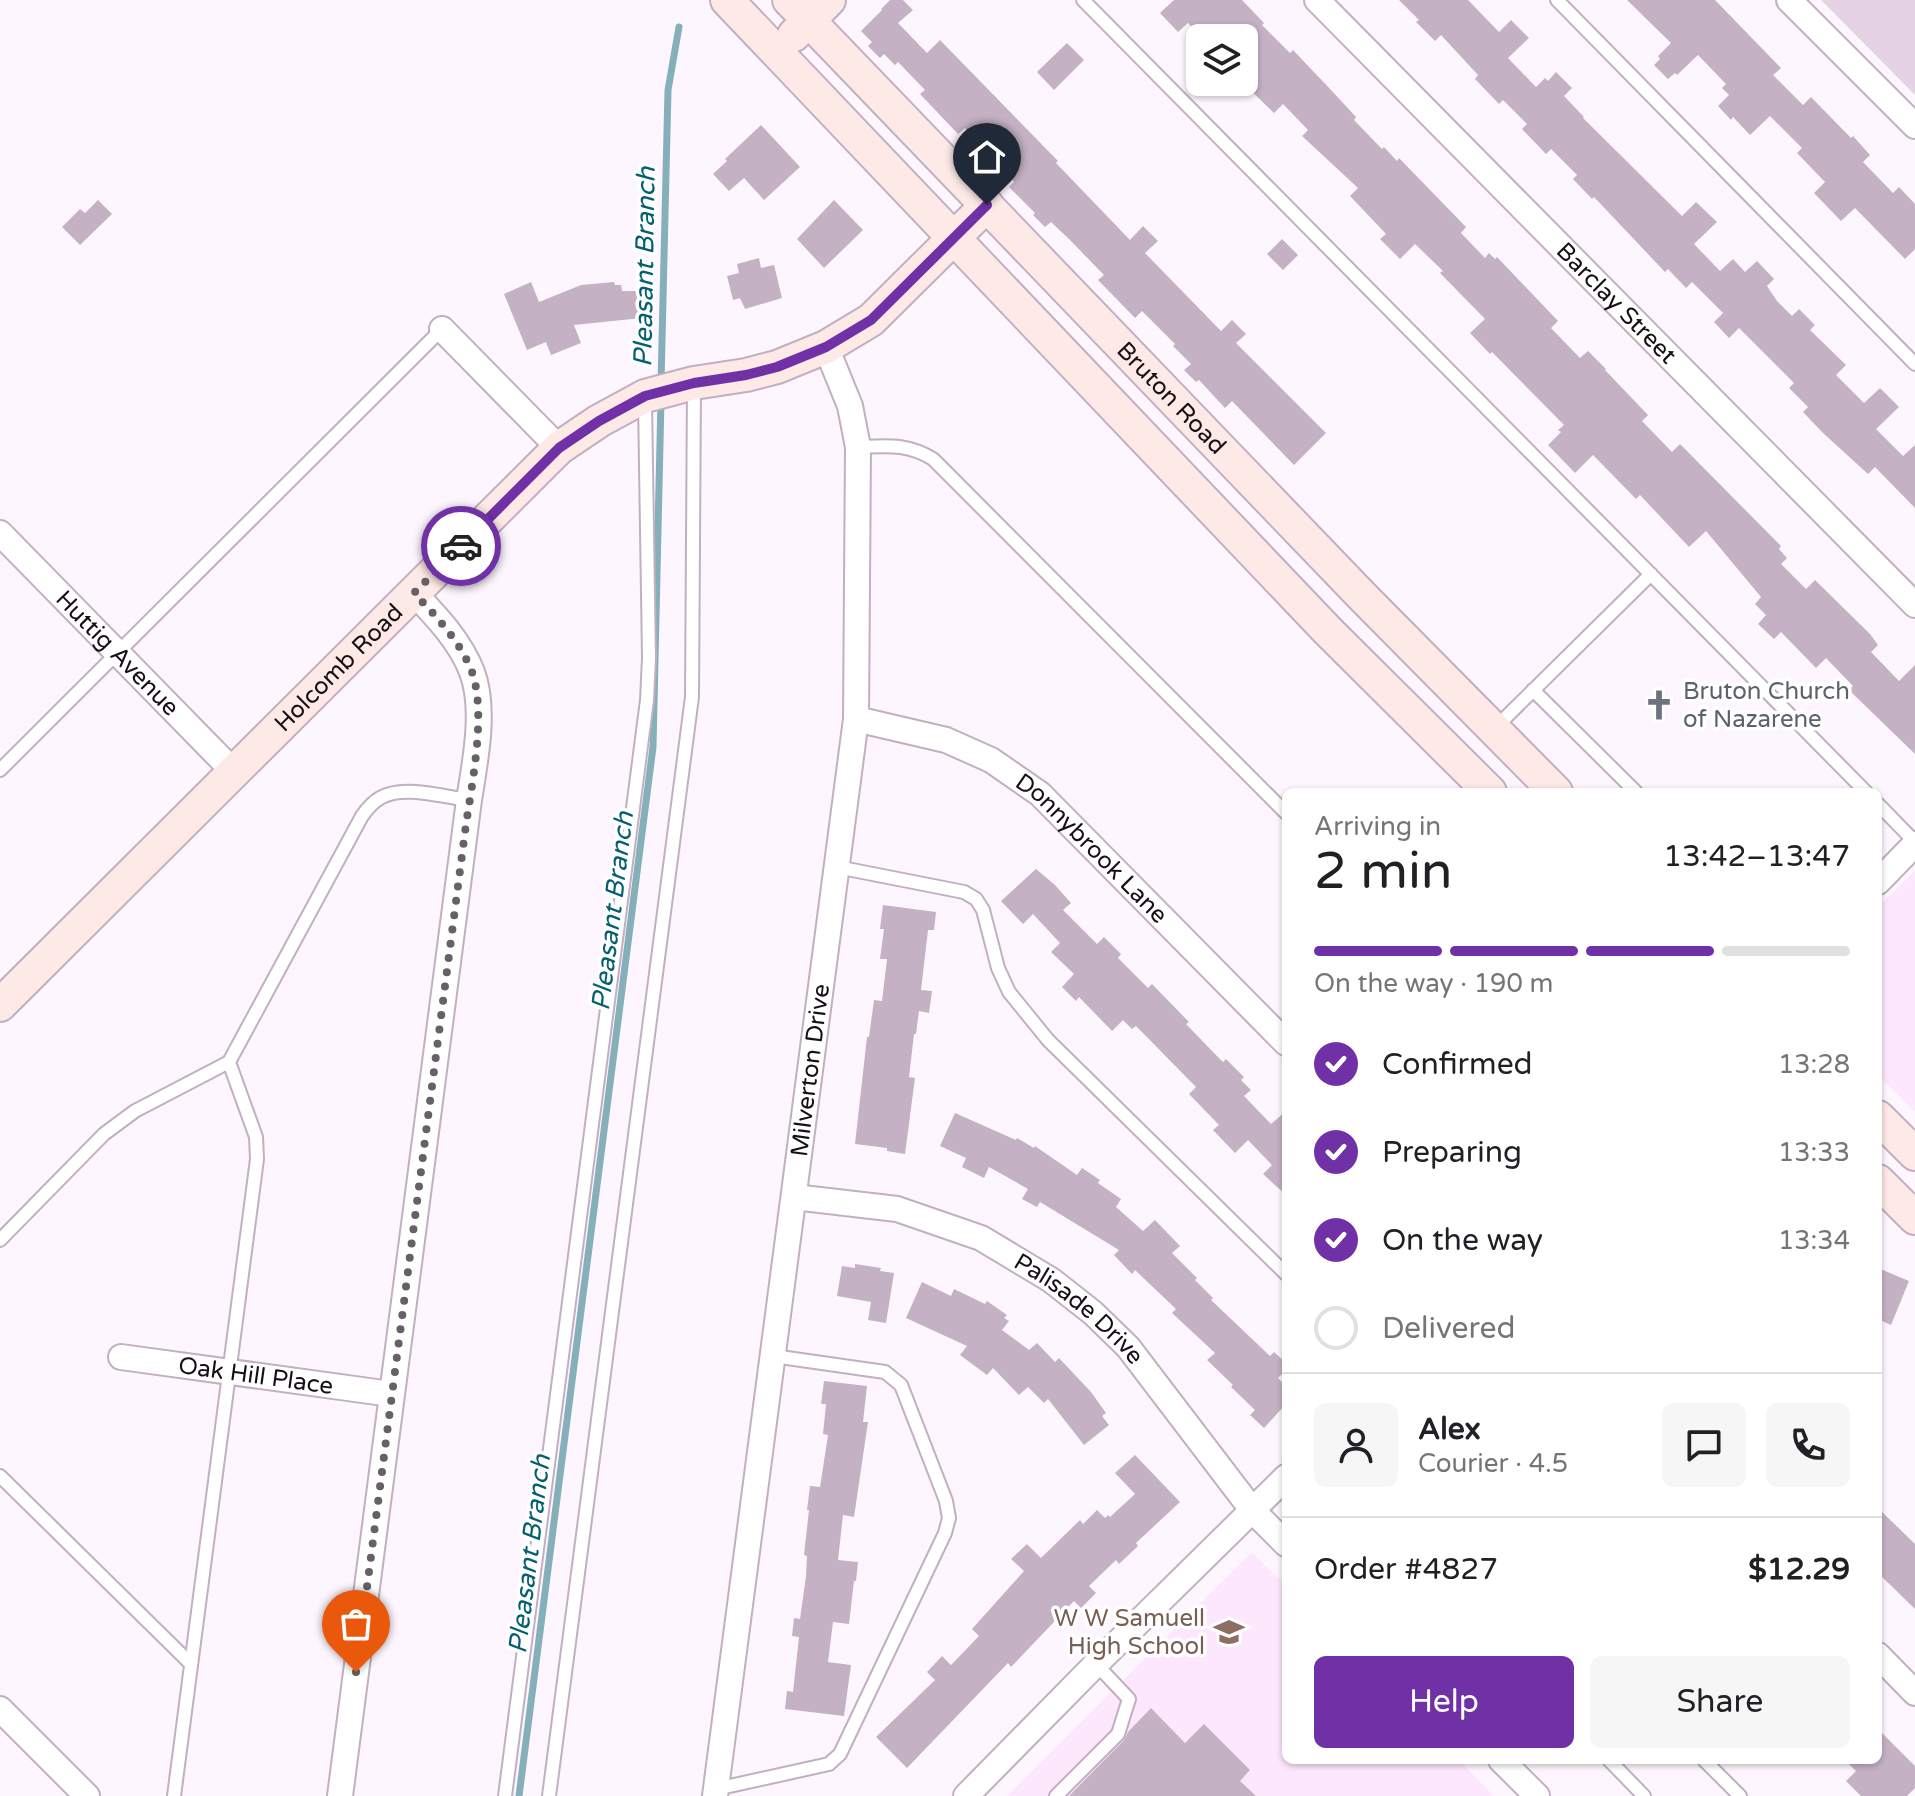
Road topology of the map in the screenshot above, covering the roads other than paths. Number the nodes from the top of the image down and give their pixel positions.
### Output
1 (727, 0) edge
2 (1083, 0) edge
3 (1317, 0) edge
4 (1557, 0) edge
5 (1789, 0) edge
6 (809, 7) edge
7 (778, 52) junction
8 (1915, 126) edge
9 (987, 205) junction
10 (955, 238) junction
11 (442, 329) joint
12 (826, 347) junction
13 (1915, 364) edge
14 (687, 385) junction
15 (645, 396) junction
16 (858, 447) junction
17 (559, 448) junction
18 (0, 533) edge
19 (1651, 574) junction
20 (414, 593) junction
21 (1362, 596) junction
22 (1915, 605) edge
23 (1328, 631) junction
24 (116, 652) junction
25 (1533, 690) junction
26 (856, 719) junction
27 (1494, 729) junction
28 (0, 770) edge
29 (235, 773) junction
30 (1486, 788) edge
31 (1552, 788) edge
32 (1632, 788) edge
33 (1862, 788) edge
34 (469, 800) junction
35 (1882, 808) edge
36 (1282, 809) edge
37 (1915, 843) edge
38 (837, 867) junction
39 (1882, 878) edge
40 (0, 1005) edge
41 (1282, 1039) edge
42 (229, 1062) junction
43 (1882, 1121) edge
44 (1915, 1154) edge
45 (1882, 1185) edge
46 (794, 1197) junction
47 (1915, 1218) edge
48 (0, 1240) edge
49 (1282, 1270) edge
50 (773, 1356) junction
51 (121, 1357) dead end
52 (231, 1372) junction
53 (391, 1394) junction
54 (0, 1476) edge
55 (1282, 1481) edge
56 (1253, 1511) junction
57 (1282, 1540) edge
58 (1882, 1659) edge
59 (190, 1663) junction
60 (1096, 1664) junction
61 (1915, 1693) edge
62 (0, 1709) edge
63 (1505, 1764) edge
64 (1613, 1764) edge
65 (1708, 1764) edge
66 (716, 1792) edge
67 (87, 1796) edge
68 (174, 1796) edge
69 (340, 1796) edge
70 (505, 1796) edge
71 (549, 1796) edge
72 (966, 1796) edge
73 (1056, 1796) edge
74 (1537, 1796) edge
75 (1644, 1796) edge
76 (1740, 1796) edge

1 - 7 main road, Bruton Road
2 - 19 lane
3 - 22 street, Barclay Street
4 - 13 lane
5 - 8 street
6 - 7 main road
6 - 9 main road, Bruton Road
7 - 10 main road, Bruton Road
9 - 10 main road, Holcomb Road
9 - 21 main road, Bruton Road
10 - 12 main road, Holcomb Road
10 - 23 main road, Bruton Road
11 - 17 street
11 - 24 lane
12 - 14 main road, Holcomb Road
12 - 16 street, Milverton Drive
14 - 15 main road, Holcomb Road
14 - 71 lane
15 - 17 main road, Holcomb Road
15 - 70 lane
16 - 26 street, Milverton Drive
16 - 36 lane
17 - 20 main road, Holcomb Road
18 - 24 street, Huttig Avenue
19 - 25 lane
19 - 33 lane
20 - 29 main road, Holcomb Road
20 - 34 street
21 - 23 main road
21 - 27 main road, Bruton Road
23 - 30 main road, Bruton Road
24 - 28 lane
24 - 29 street, Huttig Avenue
25 - 27 lane
25 - 32 lane
26 - 38 street, Milverton Drive
26 - 41 street, Donnybrook Lane
27 - 31 main road, Bruton Road
29 - 40 main road, Holcomb Road
34 - 42 lane
34 - 53 street
35 - 37 lane
37 - 39 street
38 - 46 street, Milverton Drive
38 - 49 lane
42 - 48 lane
42 - 52 lane
43 - 44 main road
45 - 47 main road
46 - 50 street, Milverton Drive
46 - 56 street, Palisade Drive
50 - 66 street, Milverton Drive
50 - 66 lane
51 - 52 street, Oak Hill Place
52 - 53 street, Oak Hill Place
52 - 59 lane
53 - 69 street
54 - 59 lane
55 - 56 street
56 - 57 street, Palisade Drive
56 - 60 street
58 - 61 street
59 - 68 lane
60 - 72 street
60 - 73 lane
62 - 67 street
63 - 74 street
64 - 75 lane
65 - 76 lane

